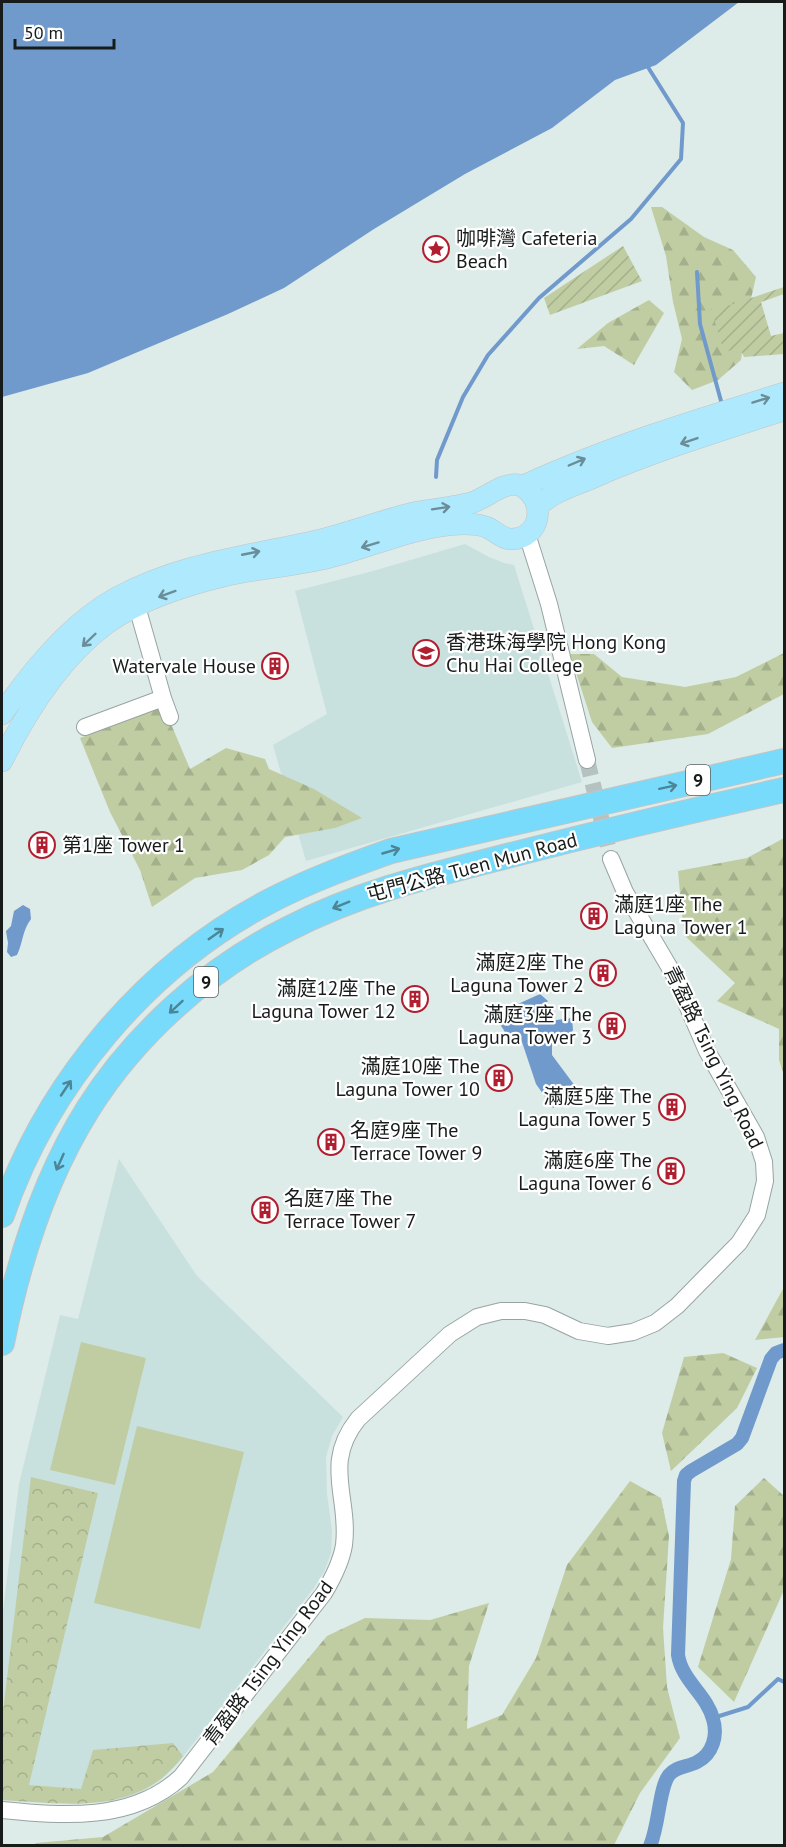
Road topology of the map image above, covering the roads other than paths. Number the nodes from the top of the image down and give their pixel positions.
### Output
1 (784, 393) edge
2 (784, 410) edge
3 (523, 486) junction
4 (491, 495) junction
5 (538, 506) junction
6 (489, 527) junction
7 (527, 534) junction
8 (135, 598) junction
9 (50, 682) junction
10 (163, 698) junction
11 (2, 714) edge
12 (170, 717) dead end
13 (85, 727) dead end
14 (2, 737) edge
15 (2, 760) edge
16 (587, 760) tunnel mouth
17 (784, 761) edge
18 (784, 790) edge
19 (611, 859) tunnel mouth
20 (2, 1215) edge
21 (2, 1343) edge
22 (2, 1810) edge

3 -> 1 main road
2 -> 5 main road
3 - 4 main road
3 - 5 main road
4 - 6 main road
8 -> 4 main road
5 - 7 main road
6 - 7 main road
6 -> 8 main road
7 - 16 street
8 -> 9 main road
8 - 10 street
8 - 11 main road
9 - 14 main road
9 - 15 main road
10 - 12 street
10 - 13 street
20 -> 17 highway, 屯門公路 Tuen Mun Road / 9
18 -> 21 highway, 屯門公路 Tuen Mun Road / 9
19 - 22 street, 青盈路 Tsing Ying Road

